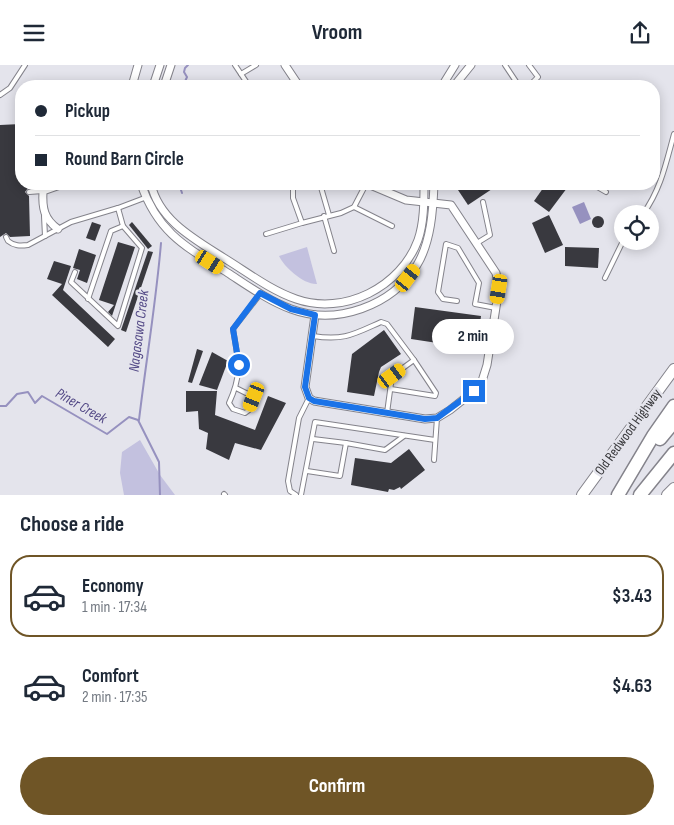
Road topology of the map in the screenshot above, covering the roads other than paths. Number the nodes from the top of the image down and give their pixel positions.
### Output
1 (25, 65) edge
2 (138, 65) edge
3 (160, 65) edge
4 (171, 65) edge
5 (235, 65) edge
6 (256, 65) edge
7 (285, 65) edge
8 (455, 65) edge
9 (471, 65) edge
10 (505, 65) edge
11 (529, 65) edge
12 (241, 74) junction
13 (16, 80) edge
14 (134, 80) edge
15 (156, 80) edge
16 (166, 80) edge
17 (245, 80) edge
18 (295, 80) edge
19 (446, 80) edge
20 (459, 80) edge
21 (516, 80) edge
22 (535, 80) edge
23 (15, 81) edge
24 (0, 95) edge
25 (674, 134) edge
26 (660, 185) edge
27 (35, 190) edge
28 (42, 190) edge
29 (143, 190) edge
30 (153, 190) edge
31 (293, 190) edge
32 (321, 190) edge
33 (364, 190) edge
34 (380, 190) edge
35 (424, 190) edge
36 (434, 190) edge
37 (602, 190) edge
38 (658, 190) edge
39 (606, 192) dead end
40 (28, 193) dead end
41 (154, 194) junction
42 (146, 198) junction
43 (434, 202) junction
44 (483, 202) dead end
45 (424, 203) junction
46 (649, 205) edge
47 (354, 207) junction
48 (118, 208) junction
49 (43, 211) junction
50 (326, 216) junction
51 (302, 223) junction
52 (123, 226) junction
53 (392, 226) dead end
54 (58, 229) junction
55 (266, 234) dead end
56 (45, 236) junction
57 (6, 237) dead end
58 (477, 243) junction
59 (619, 250) edge
60 (334, 251) dead end
61 (75, 272) dead end
62 (605, 278) dead end
63 (260, 293) junction
64 (88, 299) junction
65 (457, 301) dead end
66 (468, 303) dead end
67 (475, 304) junction
68 (496, 308) junction
69 (315, 315) junction
70 (313, 336) junction
71 (414, 360) junction
72 (674, 369) edge
73 (236, 388) junction
74 (391, 389) junction
75 (309, 398) junction
76 (674, 406) edge
77 (387, 413) junction
78 (437, 418) junction
79 (674, 422) edge
80 (404, 435) junction
81 (312, 439) junction
82 (435, 440) junction
83 (346, 443) junction
84 (674, 453) edge
85 (434, 460) dead end
86 (307, 471) junction
87 (674, 488) edge
88 (296, 495) edge
89 (301, 495) edge
90 (582, 495) edge
91 (618, 495) edge
92 (640, 495) edge
93 (667, 495) edge

1 - 13 lane
2 - 14 street
3 - 15 street
4 - 16 street
5 - 12 lane
6 - 12 lane
7 - 18 street
8 - 19 street
9 - 20 street
10 - 21 lane
11 - 22 lane
12 - 17 lane
23 - 24 lane
25 - 26 lane
27 - 40 lane
28 - 49 street
29 - 42 street
30 - 41 street
31 - 51 lane
32 - 50 lane
33 - 47 lane
34 - 45 street
35 - 45 street
36 - 43 street
37 - 39 lane
38 - 46 lane
41 - 42 lane
41 - 45 street
42 - 48 lane
42 - 63 street
43 - 45 street
43 - 58 street
43 - 69 street
44 - 58 lane
47 - 50 lane
47 - 53 lane
48 - 52 lane
48 - 54 lane
49 - 54 street
49 - 56 lane
50 - 51 lane
50 - 60 lane
51 - 55 lane
52 - 64 lane
52 - 64 lane
54 - 56 lane
56 - 57 lane
58 - 68 street
59 - 62 lane
61 - 64 lane
63 - 69 street
63 - 73 lane
65 - 67 lane
66 - 67 lane
67 - 68 lane
68 - 78 street
69 - 70 street
70 - 71 lane
70 - 75 street
71 - 74 lane
71 - 74 lane
72 - 90 main road, Old Redwood Highway
73 - 73 lane
74 - 77 lane
75 - 77 street
75 - 88 lane
76 - 91 highway
77 - 78 street
78 - 82 lane
79 - 91 highway
80 - 81 lane
80 - 82 lane
80 - 83 lane
81 - 83 lane
81 - 86 lane
82 - 85 lane
83 - 86 lane
84 - 92 highway
86 - 89 lane
87 - 93 main road

